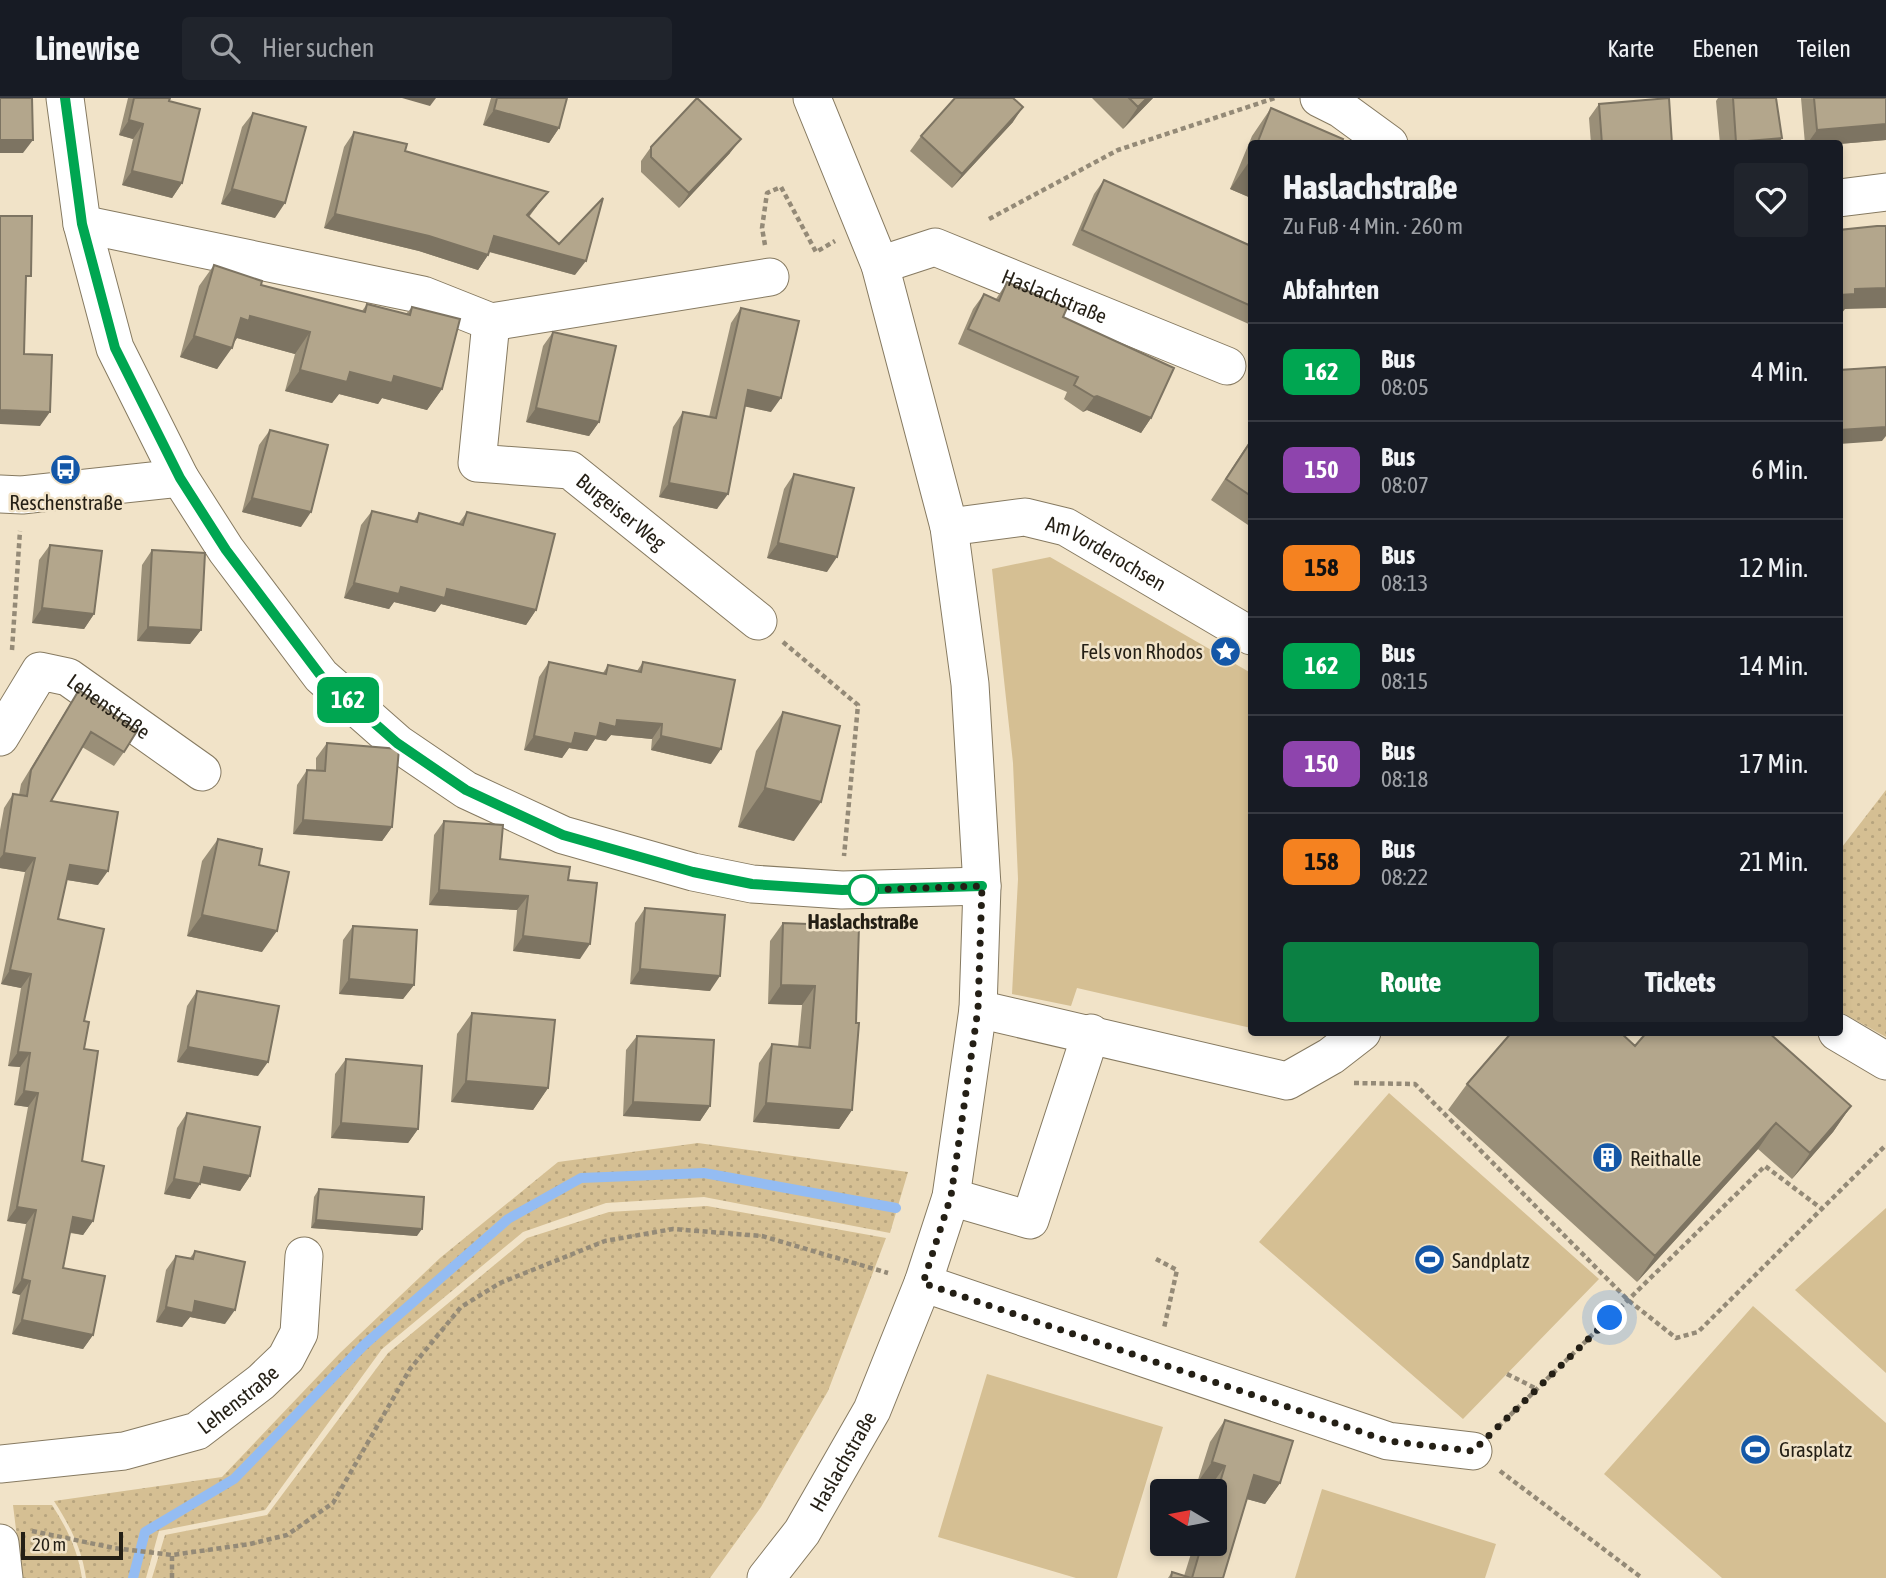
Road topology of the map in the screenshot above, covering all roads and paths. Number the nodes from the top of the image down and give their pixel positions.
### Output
1 (65, 98) edge
2 (812, 98) edge
3 (1275, 98) edge
4 (1318, 98) edge
5 (1384, 140) edge
6 (1886, 192) edge
7 (1843, 197) edge
8 (989, 219) dead end
9 (82, 224) junction
10 (864, 224) junction
11 (880, 265) junction
12 (770, 276) joint
13 (491, 322) junction
14 (1227, 366) dead end
15 (180, 478) junction
16 (11, 494) edge
17 (949, 527) junction
18 (758, 621) joint
19 (1248, 634) edge
20 (29, 688) junction
21 (0, 737) edge
22 (202, 772) dead end
23 (982, 886) junction
24 (842, 890) junction
25 (978, 1009) junction
26 (1091, 1033) junction
27 (1357, 1036) edge
28 (1843, 1036) edge
29 (1886, 1061) edge
30 (1351, 1083) dead end
31 (1886, 1145) edge
32 (951, 1196) junction
33 (1822, 1209) junction
34 (304, 1256) dead end
35 (1156, 1259) dead end
36 (923, 1283) junction
37 (1628, 1300) junction
38 (1185, 1372) junction
39 (1507, 1374) dead end
40 (1537, 1389) junction
41 (1473, 1451) junction
42 (0, 1464) edge
43 (13, 1536) edge
44 (173, 1555) junction
45 (4, 1578) edge
46 (172, 1578) edge
47 (766, 1578) edge
48 (1642, 1578) edge

1 - 9 street
2 - 10 street, Haslachstraße
3 - 8 path
4 - 5 street
6 - 7 street
9 - 13 street
9 - 15 street
10 - 11 street, Haslachstraße
10 - 12 path
11 - 14 street, Haslachstraße
11 - 17 street, Haslachstraße
12 - 13 street
13 - 18 street, Burgeiser Weg
15 - 16 street
15 - 24 street
16 - 20 path
17 - 19 street, Am Vorderochsen
17 - 23 street, Haslachstraße
18 - 24 path
20 - 21 street
20 - 22 street, Lehenstraße
23 - 24 street
23 - 25 street, Haslachstraße
25 - 26 street
25 - 32 street, Haslachstraße
26 - 27 street
26 - 32 street
28 - 29 street
30 - 37 path
31 - 33 path
32 - 36 street, Haslachstraße
33 - 37 path
33 - 37 path
34 - 42 street, Lehenstraße
35 - 38 path
36 - 38 street
36 - 44 path
36 - 47 street, Haslachstraße
37 - 40 path
38 - 41 street
39 - 40 path
40 - 41 path
41 - 48 path
43 - 44 path
43 - 45 street
44 - 46 path

